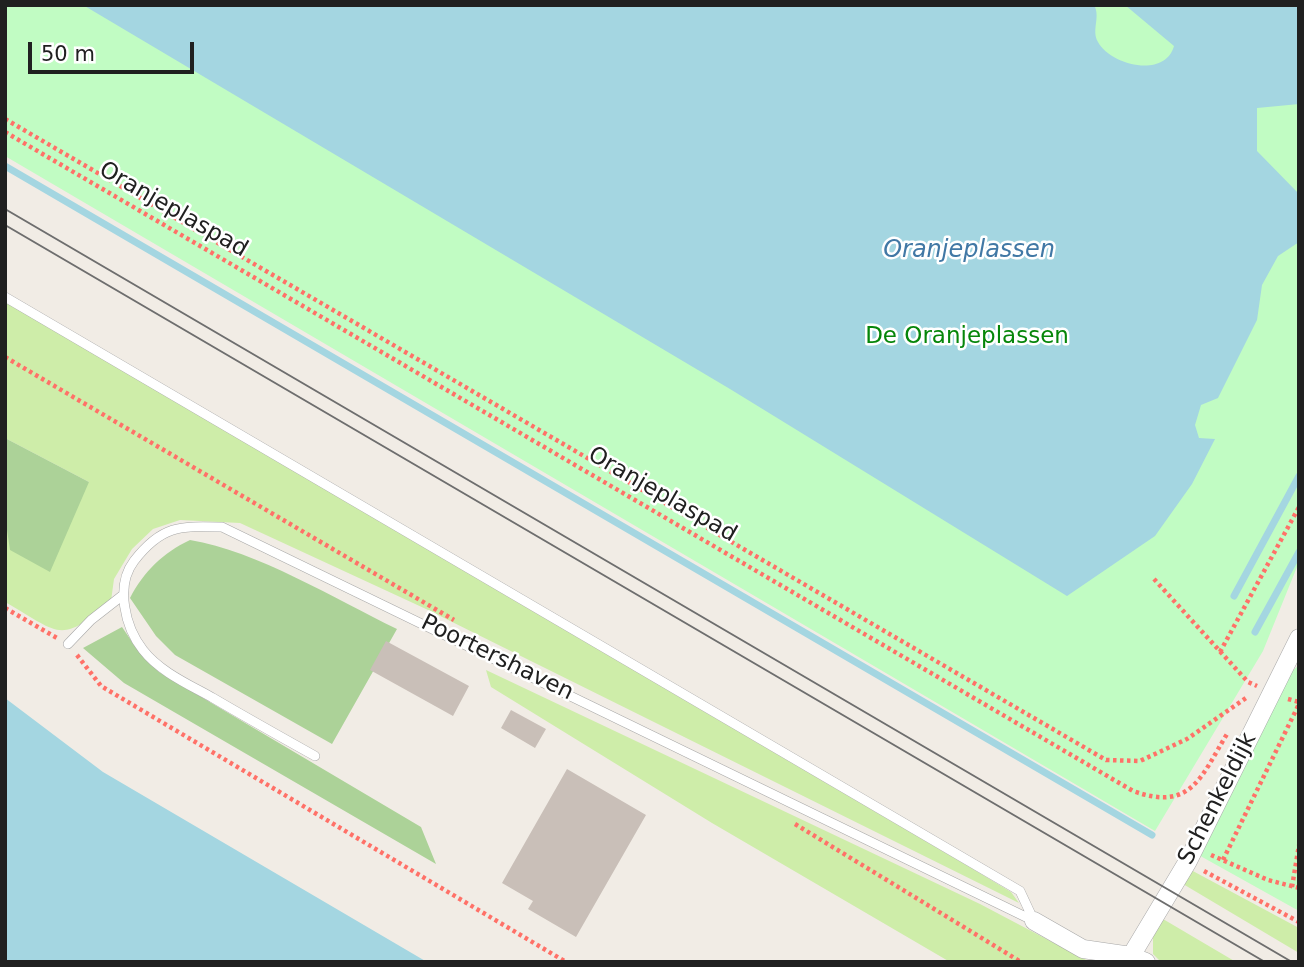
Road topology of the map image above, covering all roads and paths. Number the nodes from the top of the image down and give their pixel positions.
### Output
1 (5, 119) edge
2 (5, 132) edge
3 (5, 297) edge
4 (1299, 507) edge
5 (1154, 579) dead end
6 (123, 595) junction
7 (5, 608) edge
8 (1299, 638) edge
9 (68, 644) junction
10 (1220, 652) junction
11 (1272, 693) junction
12 (1299, 704) edge
13 (1243, 706) dead end
14 (1230, 729) dead end
15 (315, 756) dead end
16 (1299, 845) edge
17 (1188, 862) junction
18 (1296, 888) edge
19 (1034, 921) junction
20 (1299, 922) edge
21 (1138, 959) edge
22 (566, 962) edge

1 - 13 path
2 - 14 path, Oranjeplaspad
3 - 19 lane
4 - 10 path
5 - 10 path
6 - 9 lane
6 - 15 lane
6 - 19 lane, Poortershaven
7 - 9 path
8 - 11 street, Schenkeldijk
9 - 22 path
10 - 11 path
11 - 17 street, Schenkeldijk
12 - 18 path
16 - 18 path
17 - 20 path
17 - 21 street, Schenkeldijk
19 - 21 street, Poortershaven

